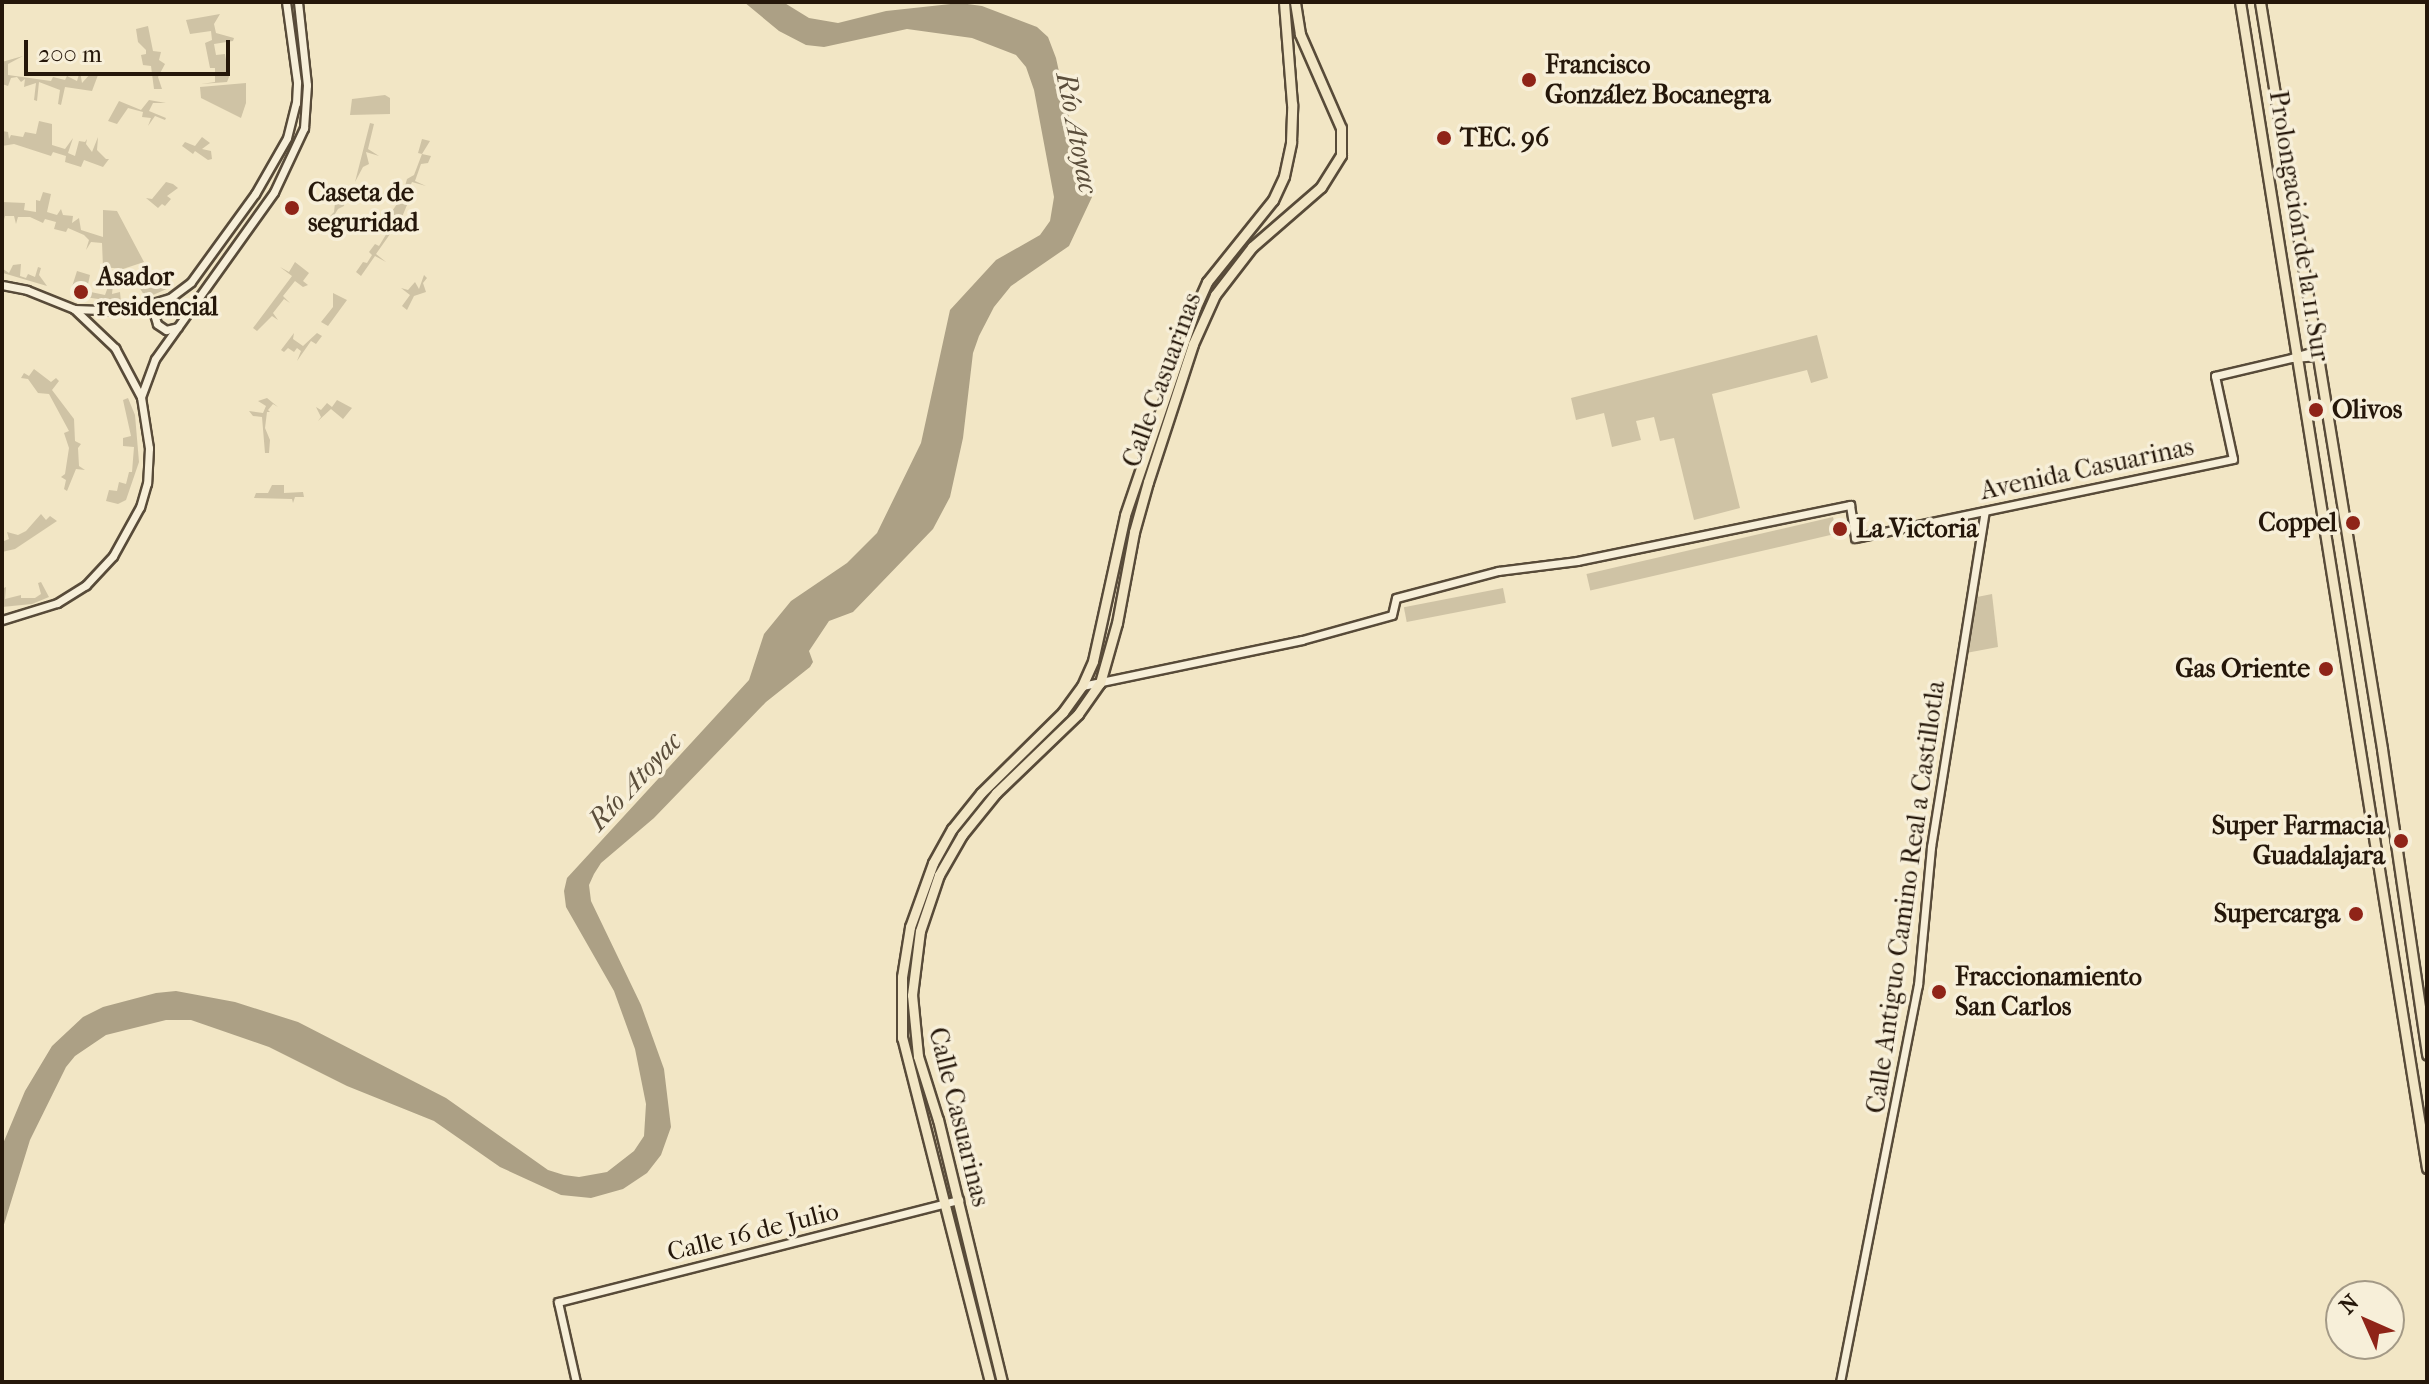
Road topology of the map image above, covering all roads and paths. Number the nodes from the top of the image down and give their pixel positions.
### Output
1 (286, 2) edge
2 (298, 2) edge
3 (1284, 2) edge
4 (1295, 2) edge
5 (2240, 2) edge
6 (2260, 2) edge
7 (301, 17) junction
8 (289, 19) junction
9 (2276, 94) junction
10 (2256, 98) junction
11 (274, 192) junction
12 (251, 199) junction
13 (1237, 242) junction
14 (1243, 257) junction
15 (2, 285) edge
16 (157, 304) junction
17 (74, 309) junction
18 (182, 324) junction
19 (2318, 353) junction
20 (2296, 357) junction
21 (141, 397) junction
22 (1985, 511) junction
23 (2, 620) edge
24 (1100, 683) junction
25 (1082, 686) junction
26 (2427, 1055) edge
27 (2427, 1168) edge
28 (959, 1200) junction
29 (946, 1204) junction
30 (576, 1382) edge
31 (990, 1382) edge
32 (1002, 1382) edge
33 (1840, 1382) edge

1 - 8 street
2 - 7 street
3 - 13 main road, Calle Casuarinas
4 - 14 main road, Calle Casuarinas
5 - 10 main road, Prolongación de la 11 Sur
6 - 9 main road, Prolongación de la 11 Sur
7 - 8 street
7 - 11 street
8 - 12 street
9 - 10 main road
9 - 19 main road, Prolongación de la 11 Sur
10 - 20 main road, Prolongación de la 11 Sur
11 - 12 street
11 - 18 street
12 - 16 street
13 - 14 main road
13 - 25 main road, Calle Casuarinas
14 - 24 main road, Calle Casuarinas
15 - 17 street
16 - 17 street
16 - 18 street
17 - 21 street
18 - 21 street
19 - 20 street
19 - 26 main road, Prolongación de la 11 Sur
20 - 22 street, Avenida Casuarinas
20 - 27 main road, Prolongación de la 11 Sur
21 - 23 street
22 - 24 street, Avenida Casuarinas
22 - 33 street, Calle Antiguo Camino Real a Castillotla
24 - 25 street
24 - 28 main road, Calle Casuarinas
25 - 29 main road, Calle Casuarinas
28 - 29 street, Calle 16 de Julio
28 - 32 main road, Calle Casuarinas
29 - 30 street, Calle 16 de Julio
29 - 31 main road, Calle Casuarinas

